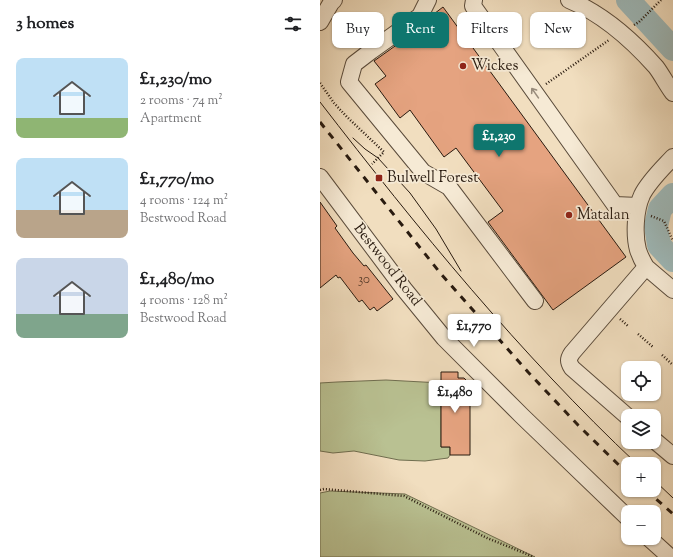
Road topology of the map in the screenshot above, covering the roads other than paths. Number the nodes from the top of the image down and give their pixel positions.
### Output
1 (334, 0) edge
2 (428, 0) edge
3 (474, 0) edge
4 (569, 0) edge
5 (320, 22) edge
6 (673, 93) edge
7 (673, 157) edge
8 (320, 177) edge
9 (638, 206) junction
10 (646, 267) junction
11 (673, 290) edge
12 (535, 301) dead end
13 (621, 411) edge
14 (661, 446) edge
15 (673, 456) edge
16 (621, 511) edge
17 (657, 545) edge
18 (670, 557) edge

1 - 5 street
2 - 12 street
9 -> 3 street
4 - 6 street
7 - 9 street
8 - 16 street, Bestwood Road
9 - 10 street
10 - 11 street
10 - 13 street
14 - 15 street
17 - 18 street

